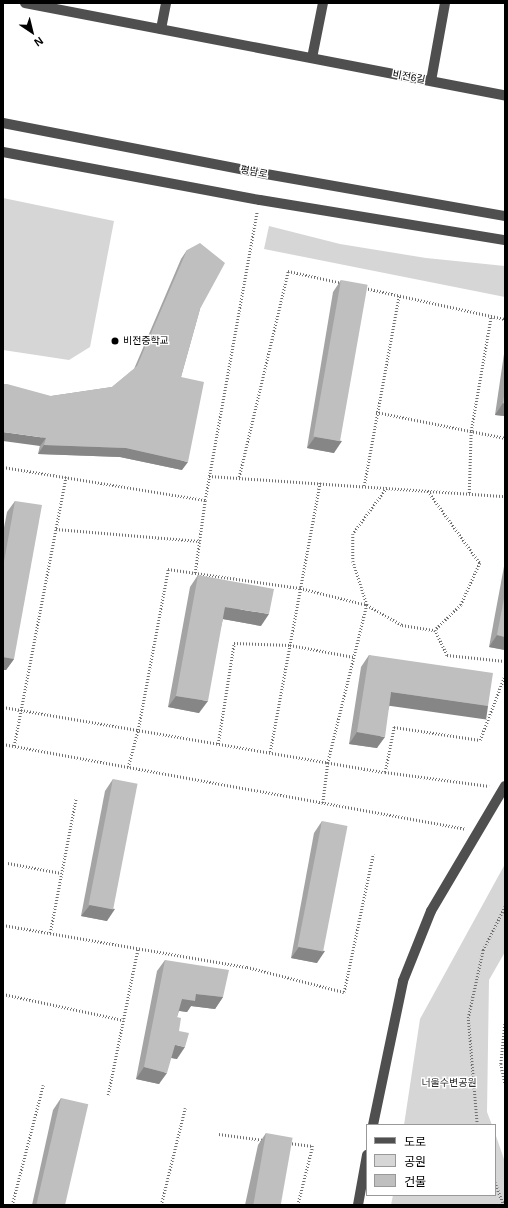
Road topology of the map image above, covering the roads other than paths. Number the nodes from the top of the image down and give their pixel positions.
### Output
1 (25, 3) edge
2 (166, 3) edge
3 (323, 3) edge
4 (445, 3) edge
5 (53, 6) edge
6 (161, 29) junction
7 (312, 58) junction
8 (431, 81) junction
9 (505, 95) edge
10 (3, 123) edge
11 (3, 152) edge
12 (505, 216) edge
13 (505, 240) edge
14 (504, 787) edge
15 (373, 1124) edge
16 (366, 1161) edge
17 (358, 1205) edge

1 - 5 street, 비전6길
2 - 6 street
3 - 7 street
4 - 8 street
5 - 6 street, 비전6길
6 - 7 street, 비전6길
7 - 8 street, 비전6길
8 - 9 street, 비전6길
10 - 12 street, 평남로
11 - 13 street
14 - 15 street
16 - 17 street

